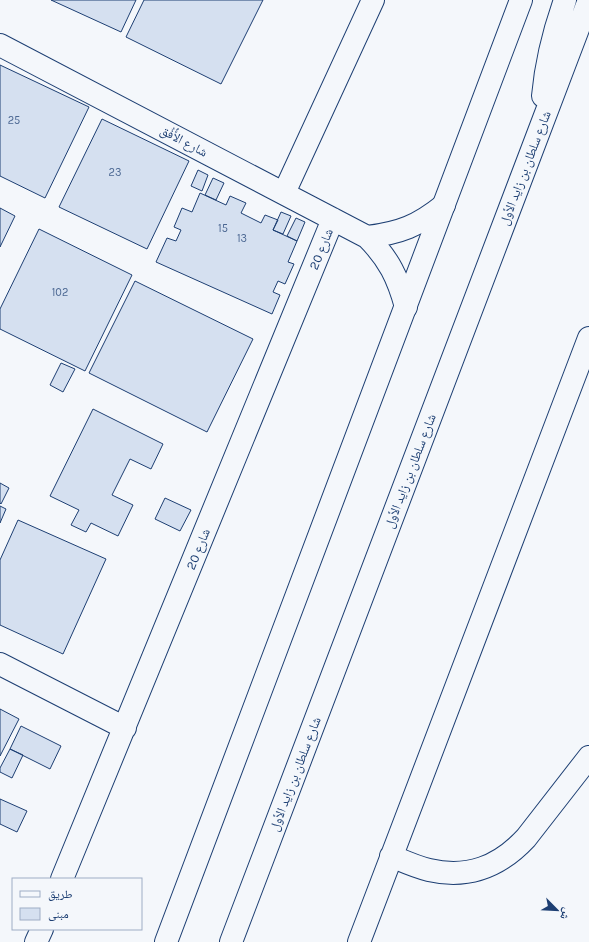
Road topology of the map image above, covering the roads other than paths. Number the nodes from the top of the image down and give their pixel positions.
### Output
1 (373, 0) edge
2 (521, 0) edge
3 (565, 0) edge
4 (589, 0) edge
5 (0, 45) edge
6 (541, 125) junction
7 (284, 193) junction
8 (444, 205) junction
9 (333, 219) junction
10 (368, 237) junction
11 (406, 307) junction
12 (589, 338) edge
13 (0, 664) edge
14 (125, 728) junction
15 (589, 758) edge
16 (391, 856) junction
17 (62, 878) edge
18 (42, 930) edge
19 (36, 942) edge
20 (166, 942) edge
21 (231, 942) edge
22 (359, 942) edge

1 - 7 main road
2 - 8 main road
3 - 6 main road
4 - 6 main road, شارع سلطان بن زايد الأول
5 - 7 main road, شارع الأُفُق
6 - 21 main road, شارع سلطان بن زايد الأول
7 - 9 main road, شارع الأُفُق
8 - 10 main road
8 - 11 main road
9 - 10 main road, شارع الأُفُق
9 - 14 main road, شارع 20
10 - 11 main road, شارع الأُفُق
11 - 20 main road
12 - 16 main road
13 - 14 main road
14 - 17 main road, شارع 20
15 - 16 main road
16 - 22 main road
18 - 19 main road

